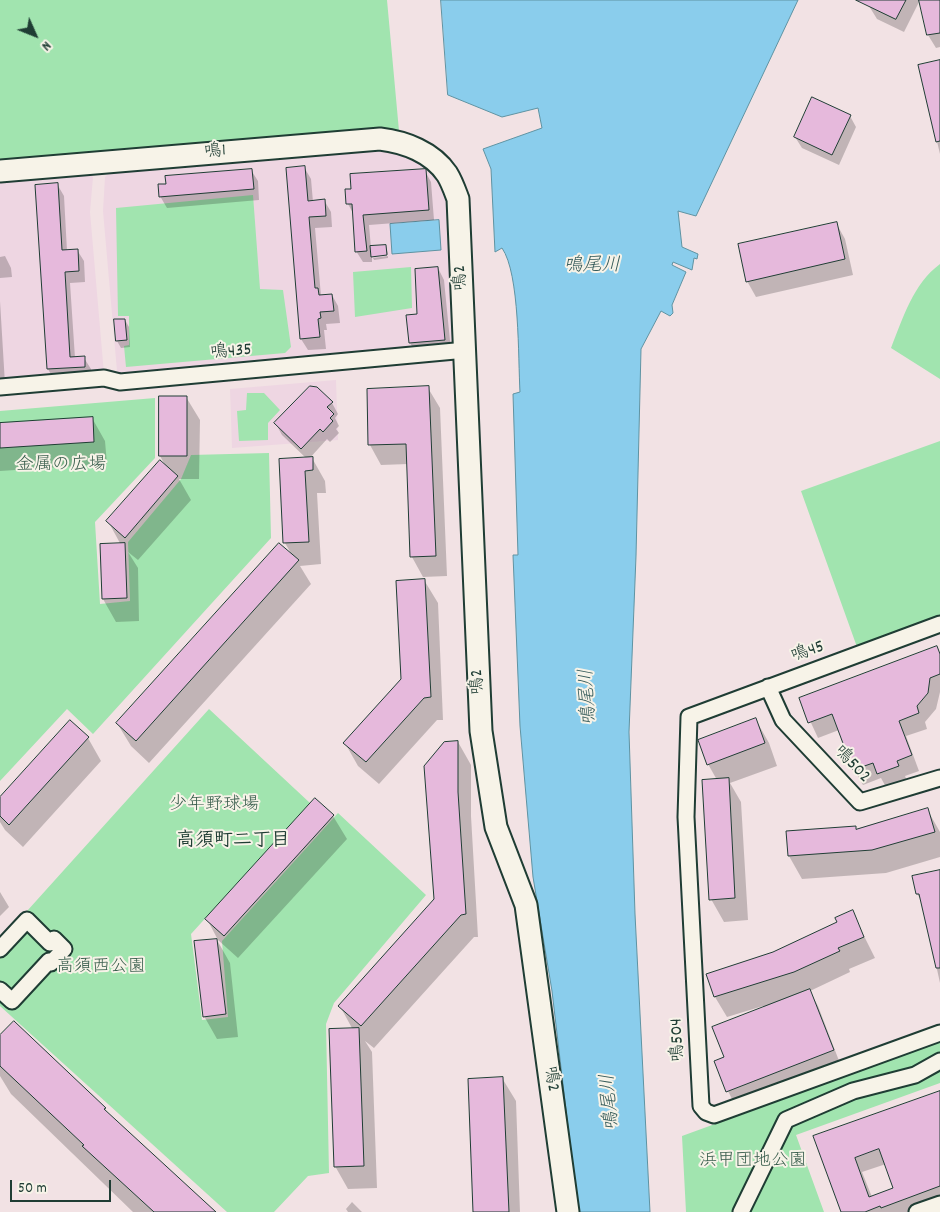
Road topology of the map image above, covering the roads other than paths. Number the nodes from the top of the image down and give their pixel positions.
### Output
1 (427, 155) joint
2 (0, 171) edge
3 (466, 350) junction
4 (0, 387) edge
5 (940, 624) edge
6 (768, 687) junction
7 (689, 717) joint
8 (940, 778) edge
9 (0, 948) edge
10 (0, 990) edge
11 (940, 1033) edge
12 (940, 1061) edge
13 (940, 1204) edge
14 (568, 1212) edge
15 (741, 1212) edge
16 (917, 1212) edge

1 - 2 street, 鳴1
1 - 3 street, 鳴2
3 - 4 street, 鳴435
3 - 14 street, 鳴2
5 - 6 street, 鳴45
6 - 7 street, 鳴45
6 - 8 street, 鳴502
7 - 11 street, 鳴504
9 - 10 street
12 - 15 street
13 - 16 street

